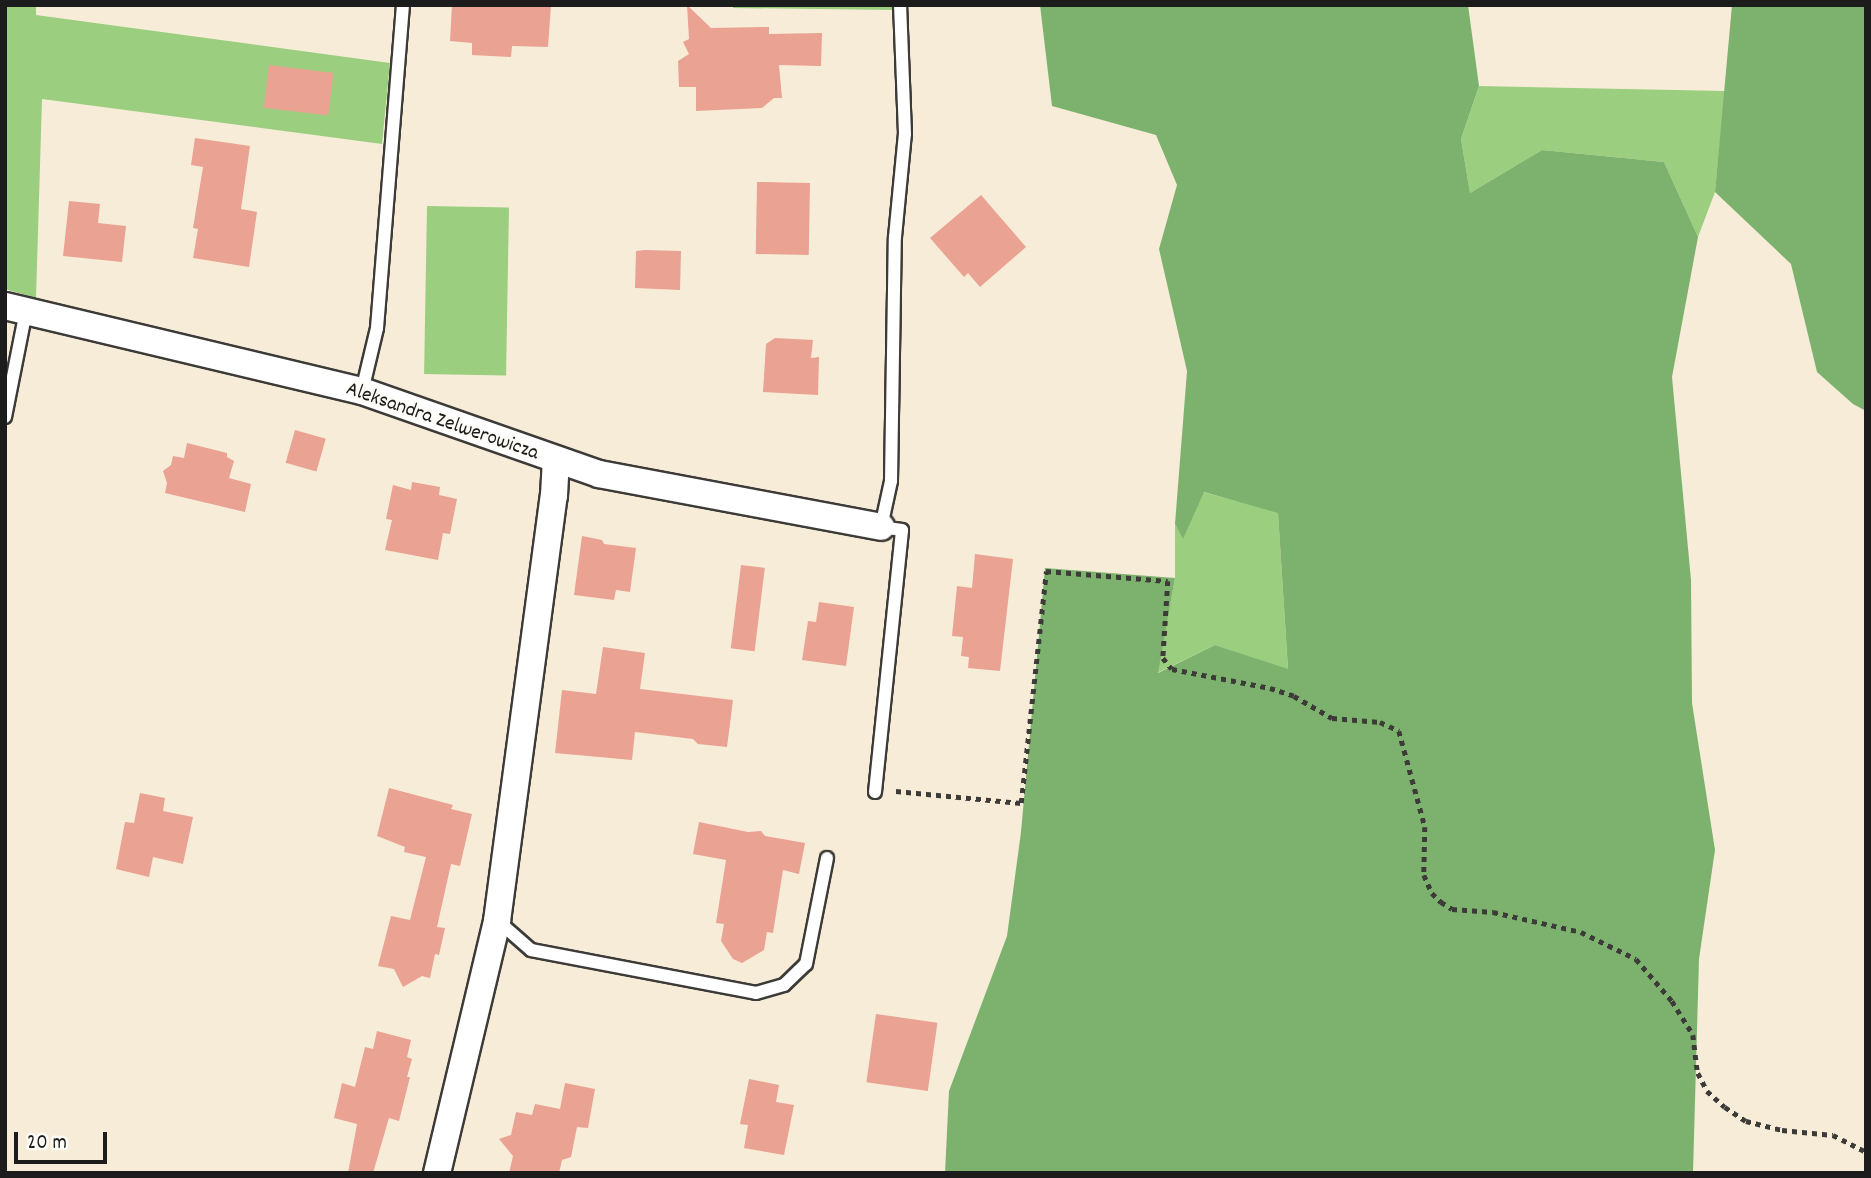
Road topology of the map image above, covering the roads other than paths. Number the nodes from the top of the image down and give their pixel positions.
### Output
1 (403, 5) edge
2 (900, 5) edge
3 (16, 308) edge
4 (362, 391) junction
5 (5, 417) edge
6 (556, 461) junction
7 (881, 527) junction
8 (875, 792) road end
9 (827, 859) dead end
10 (497, 921) junction
11 (436, 1173) edge

1 - 4 lane
2 - 7 lane
3 - 4 street, Aleksandra Zelwerowicza
3 - 5 lane
4 - 6 street, Aleksandra Zelwerowicza
6 - 7 street, Aleksandra Zelwerowicza
6 - 10 street
7 - 8 lane
9 - 10 lane
10 - 11 street

